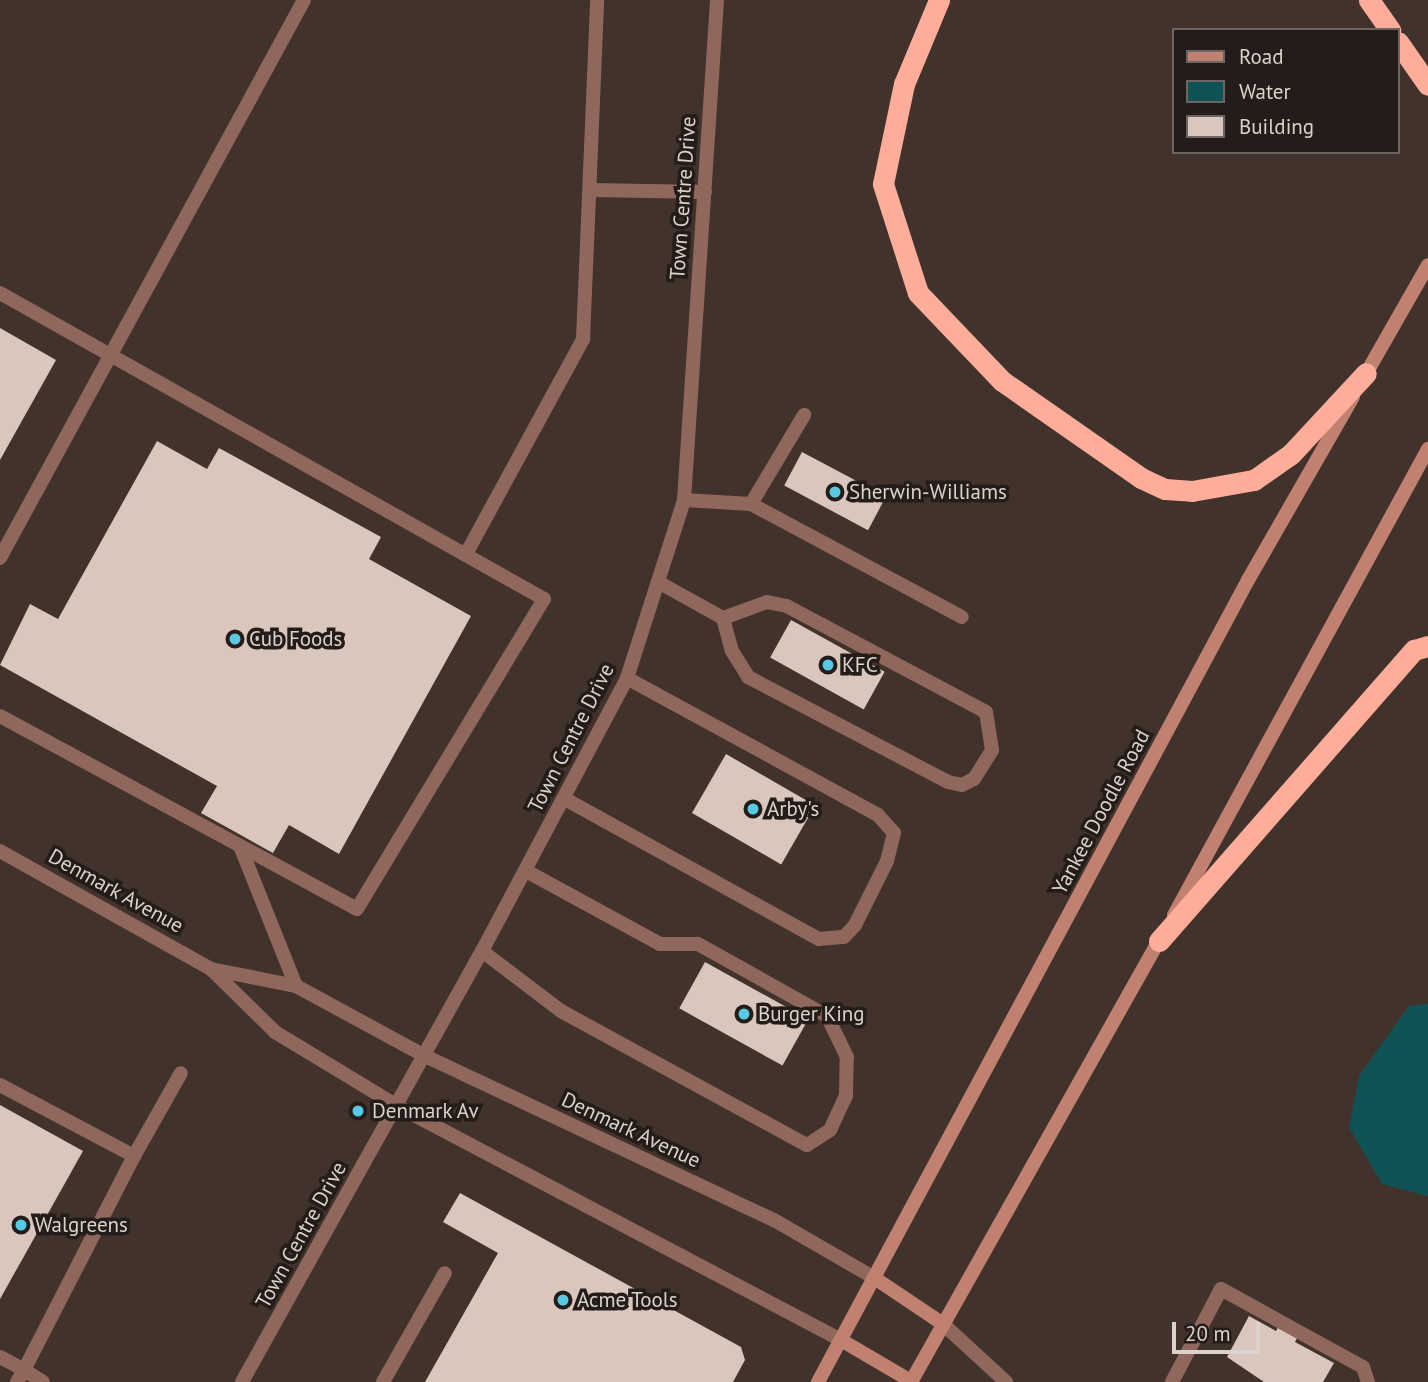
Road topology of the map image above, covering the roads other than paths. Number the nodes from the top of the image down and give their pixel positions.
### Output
1 (304, 0) edge
2 (597, 0) edge
3 (717, 0) edge
4 (939, 0) edge
5 (1369, 0) edge
6 (1389, 28) edge
7 (1400, 45) edge
8 (1428, 85) edge
9 (591, 190) junction
10 (705, 192) junction
11 (1428, 265) edge
12 (0, 293) edge
13 (111, 353) junction
14 (1366, 373) junction
15 (804, 415) dead end
16 (1428, 449) edge
17 (684, 500) junction
18 (751, 504) junction
19 (467, 554) junction
20 (0, 558) edge
21 (658, 582) junction
22 (962, 617) dead end
23 (723, 618) junction
24 (1428, 646) edge
25 (627, 678) junction
26 (0, 716) edge
27 (565, 799) junction
28 (240, 846) junction
29 (0, 851) edge
30 (526, 872) junction
31 (1159, 941) junction
32 (482, 951) junction
33 (211, 969) junction
34 (296, 986) junction
35 (425, 1056) junction
36 (181, 1073) dead end
37 (0, 1085) edge
38 (397, 1106) junction
39 (134, 1156) junction
40 (445, 1273) dead end
41 (876, 1279) junction
42 (943, 1324) junction
43 (841, 1340) junction
44 (0, 1357) edge
45 (21, 1376) edge
46 (246, 1380) edge
47 (43, 1382) edge
48 (383, 1382) edge
49 (818, 1382) edge
50 (912, 1382) edge
51 (1006, 1382) edge
52 (1172, 1382) edge
53 (1368, 1382) edge

1 - 13 street
2 - 9 street
3 - 10 street, Town Centre Drive
4 - 14 highway
5 - 6 highway
7 - 8 highway
9 - 10 street
9 - 19 street
10 - 17 street, Town Centre Drive
11 - 14 main road, Yankee Doodle Road
12 - 13 street
13 - 19 street
13 - 20 street
14 - 41 main road, Yankee Doodle Road
15 - 18 street
16 - 31 main road
17 - 18 street
17 - 21 street, Town Centre Drive
18 - 22 street
19 - 28 street
21 - 23 street
21 - 25 street, Town Centre Drive
23 - 23 street
24 - 31 highway
25 - 27 street, Town Centre Drive
25 - 27 street
26 - 28 street
27 - 30 street, Town Centre Drive
28 - 34 street
29 - 33 street, Denmark Avenue
30 - 32 street, Town Centre Drive
30 - 32 street
31 - 42 main road
32 - 35 street, Town Centre Drive
33 - 34 street, Denmark Avenue
33 - 38 street, Denmark Avenue
34 - 35 street, Denmark Avenue
35 - 38 street, Town Centre Drive
35 - 41 street, Denmark Avenue
36 - 39 street
37 - 39 street
38 - 43 street, Denmark Avenue
38 - 46 street, Town Centre Drive
39 - 45 street
40 - 48 street
41 - 42 main road, Denmark Avenue
41 - 43 main road, Yankee Doodle Road
42 - 50 main road
42 - 51 street, Denmark Avenue
43 - 49 main road, Yankee Doodle Road
43 - 50 main road, Denmark Avenue
44 - 45 street
45 - 47 street
52 - 53 street

